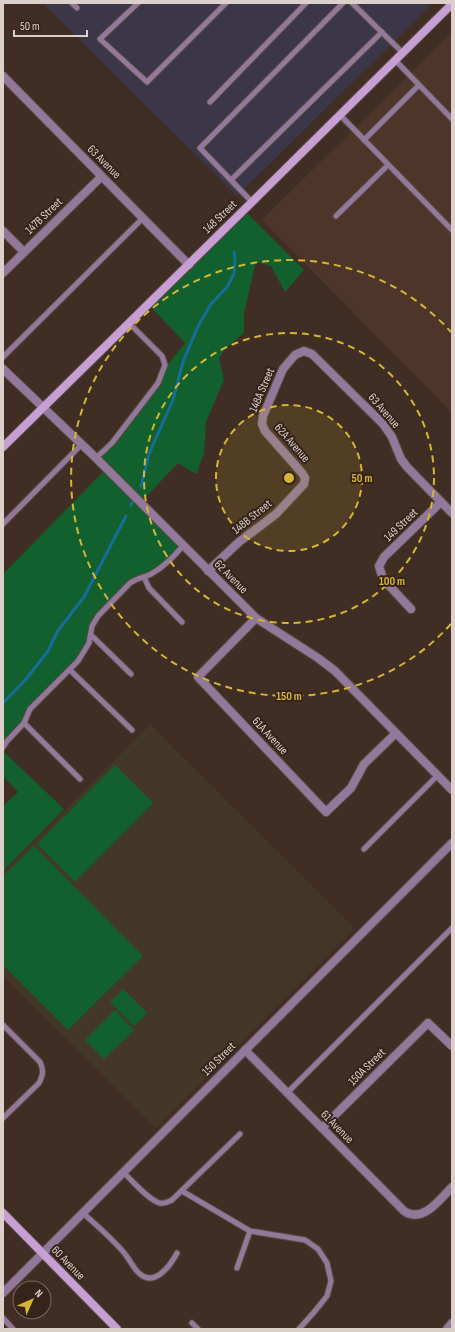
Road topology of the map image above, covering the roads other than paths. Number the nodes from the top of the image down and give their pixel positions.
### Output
1 (72, 3) edge
2 (138, 3) edge
3 (226, 3) edge
4 (306, 3) edge
5 (343, 3) edge
6 (352, 3) edge
7 (452, 4) edge
8 (77, 8) dead end
9 (382, 32) junction
10 (403, 53) junction
11 (395, 60) junction
12 (3, 76) edge
13 (419, 85) junction
14 (210, 102) dead end
15 (340, 115) junction
16 (452, 120) edge
17 (364, 140) junction
18 (388, 164) junction
19 (101, 177) junction
20 (231, 180) junction
21 (252, 202) junction
22 (336, 216) dead end
23 (143, 218) junction
24 (452, 230) edge
25 (3, 231) edge
26 (24, 252) junction
27 (189, 265) junction
28 (3, 273) edge
29 (129, 323) junction
30 (304, 351) joint
31 (3, 357) edge
32 (3, 369) edge
33 (43, 407) junction
34 (262, 424) joint
35 (81, 445) junction
36 (3, 447) edge
37 (96, 458) junction
38 (305, 478) joint
39 (441, 502) junction
40 (452, 513) edge
41 (3, 524) edge
42 (183, 546) junction
43 (208, 571) junction
44 (144, 577) junction
45 (411, 609) dead end
46 (256, 618) junction
47 (182, 622) dead end
48 (91, 634) junction
49 (70, 670) junction
50 (131, 674) dead end
51 (24, 723) junction
52 (132, 730) dead end
53 (396, 732) junction
54 (3, 748) edge
55 (438, 775) junction
56 (80, 779) dead end
57 (452, 790) edge
58 (452, 843) edge
59 (364, 849) dead end
60 (452, 928) edge
61 (3, 1025) edge
62 (452, 1046) edge
63 (245, 1050) junction
64 (287, 1093) junction
65 (3, 1118) edge
66 (322, 1128) junction
67 (240, 1134) dead end
68 (124, 1173) junction
69 (452, 1187) edge
70 (182, 1191) junction
71 (3, 1213) edge
72 (84, 1213) junction
73 (250, 1230) junction
74 (177, 1253) dead end
75 (43, 1254) junction
76 (237, 1268) dead end
77 (3, 1292) edge
78 (3, 1318) edge
79 (192, 1323) dead end
80 (452, 1323) edge
81 (13, 1329) edge
82 (117, 1329) edge
83 (198, 1329) edge
84 (299, 1329) edge
85 (447, 1329) edge

1 - 8 lane
2 - 3 lane
4 - 14 lane
5 - 20 lane
6 - 9 lane
7 - 10 main road, 148 Street
9 - 10 lane
9 - 20 lane
10 - 11 main road, 148 Street
11 - 13 lane
11 - 15 main road, 148 Street
12 - 19 street, 63 Avenue
13 - 16 lane
13 - 17 lane
15 - 17 lane
15 - 21 main road, 148 Street
17 - 18 lane
18 - 22 lane
18 - 24 lane
19 - 23 street, 63 Avenue
19 - 26 street, 147B Street
20 - 21 lane
21 - 27 main road, 148 Street
23 - 27 street, 63 Avenue
23 - 31 lane
25 - 26 street
26 - 28 street, 147B Street
27 - 29 main road, 148 Street
29 - 33 main road, 148 Street
29 - 37 lane
30 - 34 street, 148A Street
30 - 39 street, 63 Avenue
32 - 33 street, 62 Avenue
33 - 35 street, 62 Avenue
33 - 36 main road, 148 Street
34 - 38 street, 62A Avenue
35 - 37 street, 62 Avenue
35 - 41 lane
37 - 42 street, 62 Avenue
38 - 43 street, 148B Street
39 - 40 street, 63 Avenue
39 - 45 street, 149 Street
42 - 43 street, 62 Avenue
42 - 44 lane
43 - 46 street, 62 Avenue
44 - 47 lane
44 - 48 lane
46 - 53 street, 62 Avenue
46 - 53 street, 61A Avenue
48 - 49 lane
48 - 50 lane
49 - 51 lane
49 - 52 lane
51 - 54 lane
51 - 56 lane
53 - 55 street, 62 Avenue
55 - 57 street, 62 Avenue
55 - 59 lane
58 - 63 street, 150 Street
60 - 64 lane
61 - 65 lane
62 - 66 street, 150A Street
63 - 64 street, 61 Avenue
63 - 68 street, 150 Street
64 - 66 street, 61 Avenue
66 - 69 street, 61 Avenue
67 - 70 lane
68 - 70 lane
68 - 72 street, 150 Street
70 - 73 lane
71 - 75 main road, 60 Avenue
72 - 74 lane
72 - 75 street, 150 Street
73 - 76 lane
73 - 84 lane
75 - 77 street, 150 Street
75 - 82 main road, 60 Avenue
78 - 81 lane
79 - 83 lane
80 - 85 street

